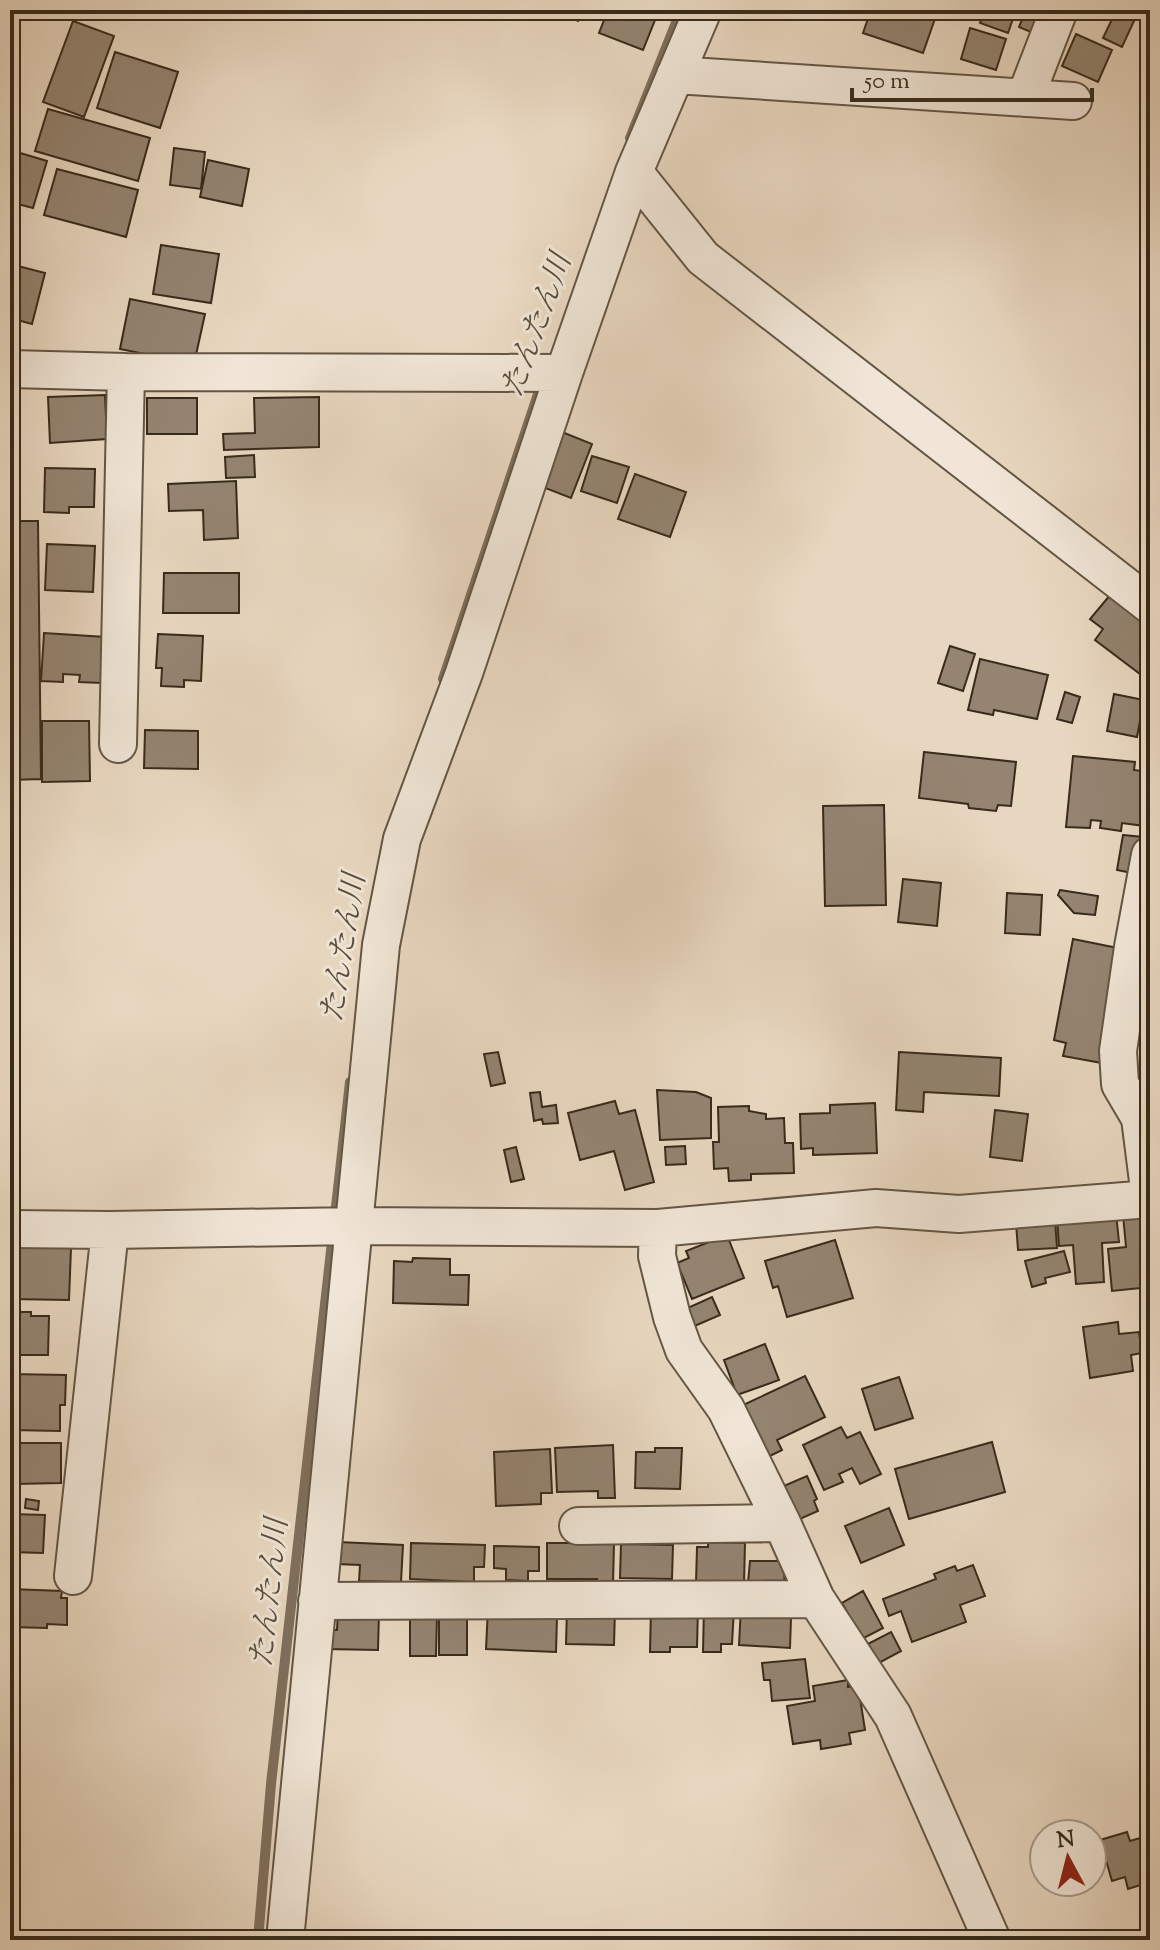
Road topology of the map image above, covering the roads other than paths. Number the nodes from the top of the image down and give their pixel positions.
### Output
1 (703, 10) edge
2 (1059, 10) edge
3 (675, 75) junction
4 (1025, 98) junction
5 (1073, 101) dead end
6 (634, 172) junction
7 (10, 369) edge
8 (126, 372) junction
9 (550, 372) junction
10 (1150, 605) edge
11 (118, 744) dead end
12 (1150, 855) edge
13 (1150, 1198) edge
14 (340, 1226) junction
15 (658, 1228) junction
16 (10, 1229) edge
17 (110, 1230) junction
18 (782, 1523) junction
19 (578, 1526) dead end
20 (73, 1576) dead end
21 (816, 1599) junction
22 (317, 1601) junction
23 (285, 1940) edge
24 (992, 1940) edge

1 - 3 street
2 - 4 street
3 - 4 street
3 - 6 street
4 - 5 street
6 - 9 street
6 - 10 street
7 - 8 street
8 - 9 street
8 - 11 street
9 - 14 street
12 - 13 street
13 - 15 street
14 - 15 street
14 - 17 street
14 - 22 street
15 - 18 street
16 - 17 street
17 - 20 street
18 - 19 street
18 - 21 street
21 - 22 street
21 - 24 street
22 - 23 street

